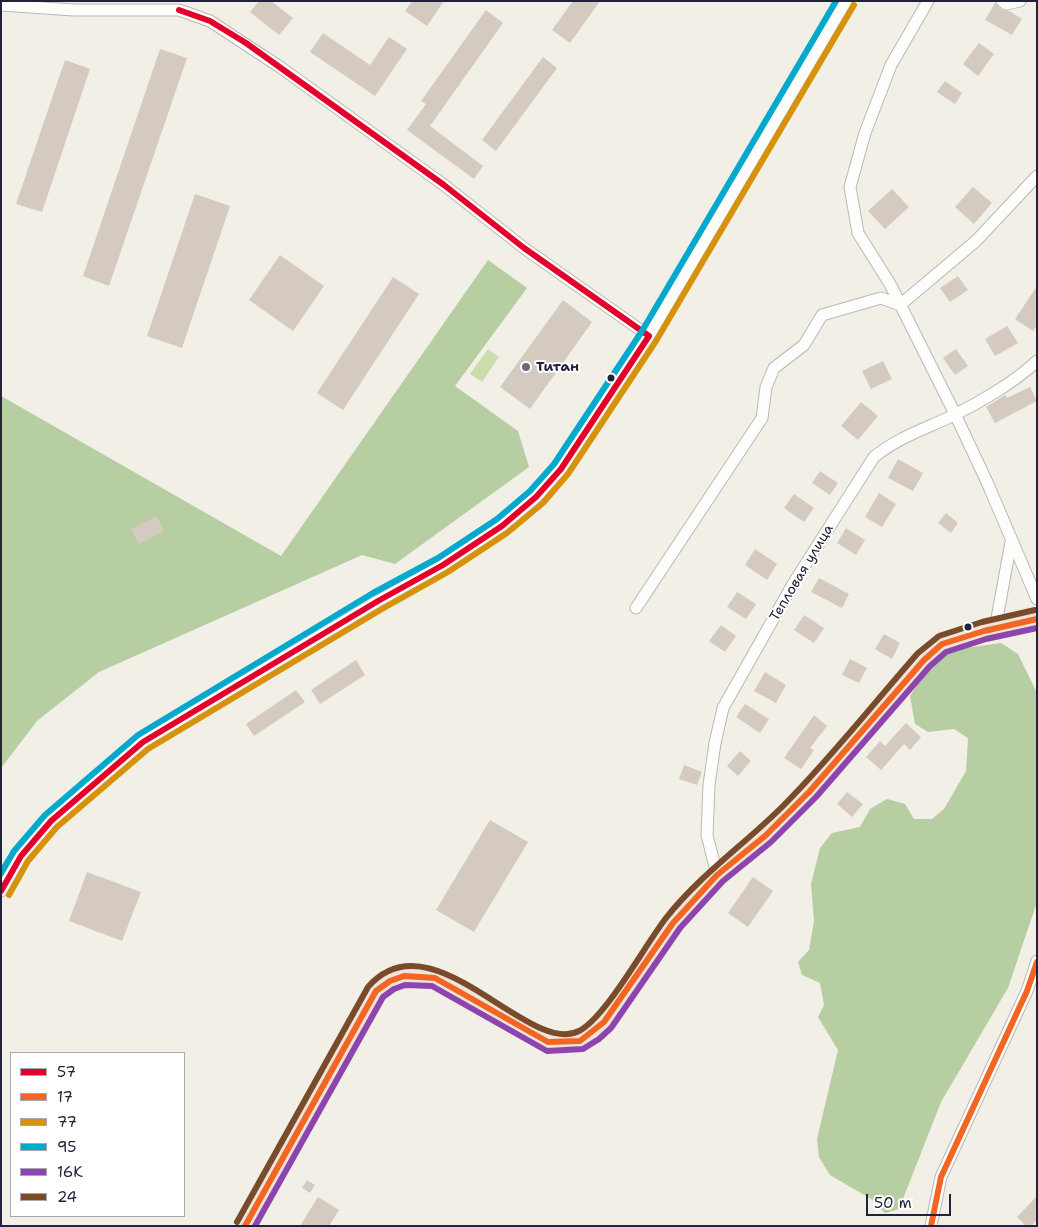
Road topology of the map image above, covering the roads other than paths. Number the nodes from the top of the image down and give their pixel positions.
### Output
1 (846, 1) edge
2 (928, 1) edge
3 (1002, 1) edge
4 (1020, 1) edge
5 (1, 5) edge
6 (1037, 176) edge
7 (900, 305) junction
8 (649, 336) junction
9 (1037, 361) edge
10 (955, 414) junction
11 (1011, 542) junction
12 (1037, 599) edge
13 (636, 608) dead end
14 (1037, 619) edge
15 (994, 629) junction
16 (717, 875) junction
17 (1, 891) edge
18 (1037, 961) edge
19 (245, 1226) edge
20 (931, 1226) edge

1 - 8 street
2 - 7 street
3 - 4 street
5 - 8 street
6 - 7 street
7 - 10 street
7 - 13 street
8 - 17 street
9 - 10 street, Тепловая улица
10 - 11 street
10 - 16 street, Тепловая улица
11 - 12 street
11 - 15 street
14 - 15 main road
15 - 16 main road
16 - 19 main road
18 - 20 street

